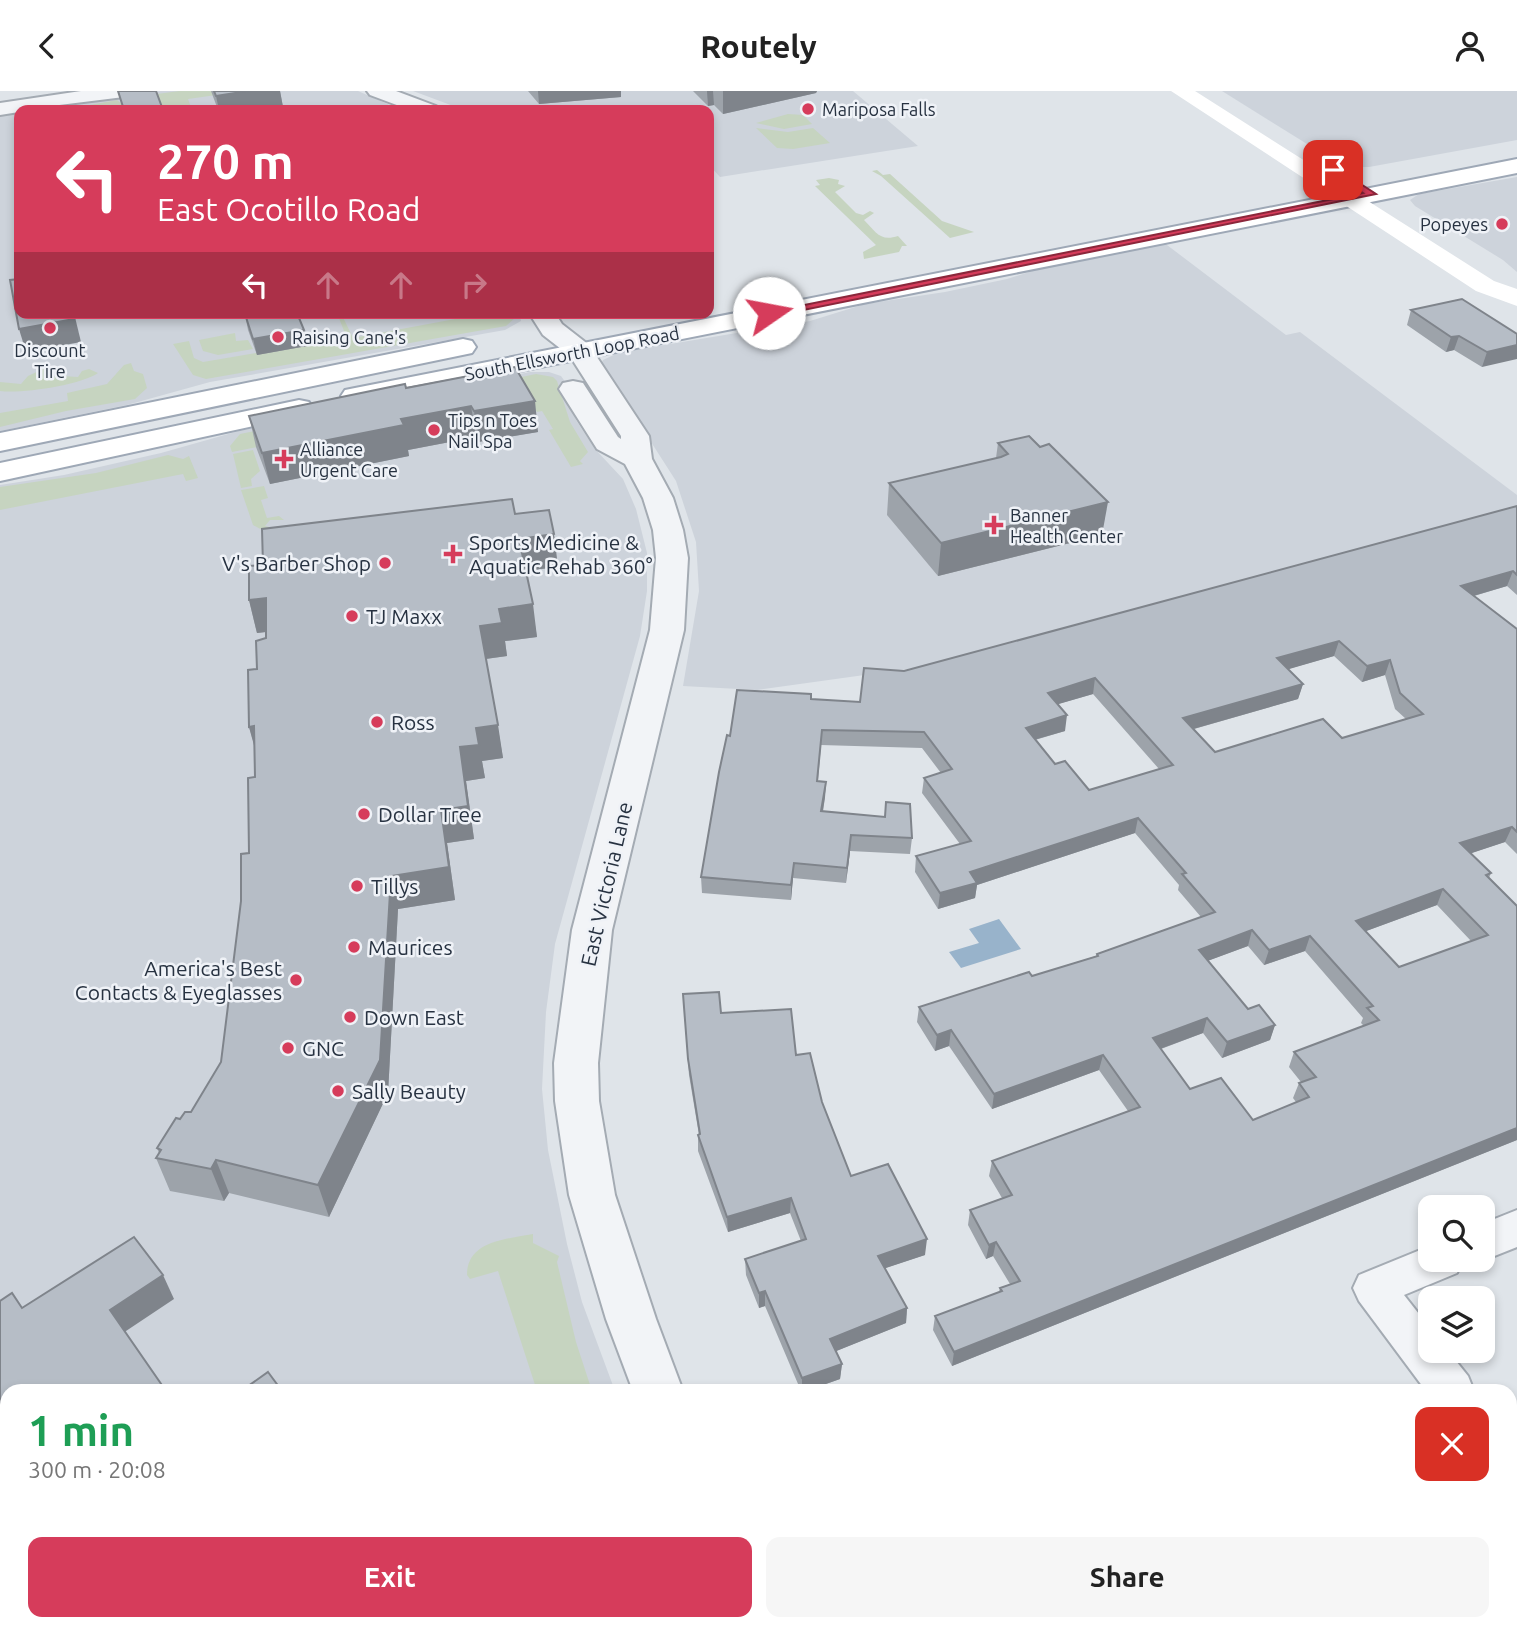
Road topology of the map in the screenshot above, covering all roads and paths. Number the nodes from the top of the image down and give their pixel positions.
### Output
1 (65, 91) edge
2 (124, 91) edge
3 (377, 91) edge
4 (1181, 91) edge
5 (1209, 91) edge
6 (0, 100) edge
7 (28, 105) edge
8 (415, 105) edge
9 (1517, 147) edge
10 (1517, 166) edge
11 (1348, 189) junction
12 (796, 283) dead end
13 (1517, 297) edge
14 (714, 308) edge
15 (653, 319) edge
16 (581, 324) dead end
17 (524, 335) dead end
18 (557, 337) edge
19 (487, 342) dead end
20 (0, 442) edge
21 (0, 472) edge
22 (1517, 1229) edge
23 (1495, 1238) edge
24 (1418, 1270) edge
25 (655, 1384) edge
26 (1447, 1384) edge

1 - 6 street
2 - 7 street
3 - 8 street
4 - 11 main road
5 - 11 main road
9 - 11 main road, South Ellsworth Loop Road
10 - 11 main road, South Ellsworth Loop Road
11 - 12 main road, South Ellsworth Loop Road
11 - 13 main road
11 - 14 main road, South Ellsworth Loop Road
15 - 18 main road, South Ellsworth Loop Road
16 - 18 main road, South Ellsworth Loop Road
17 - 18 main road, South Ellsworth Loop Road
18 - 21 main road, South Ellsworth Loop Road
18 - 25 street, East Victoria Lane
19 - 20 main road, South Ellsworth Loop Road
22 - 23 street
24 - 26 street

